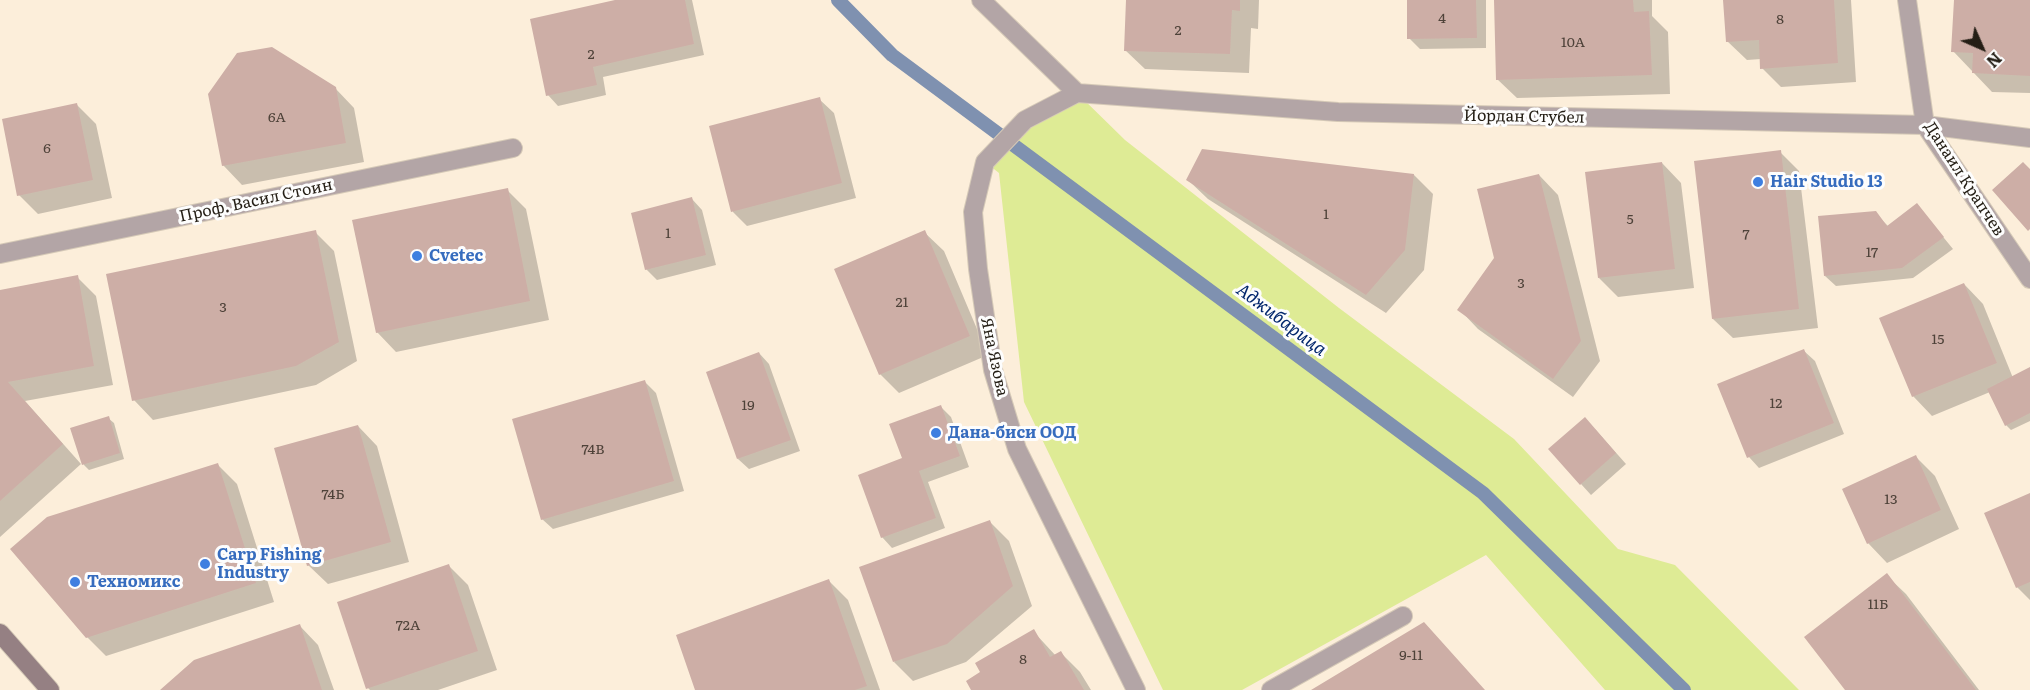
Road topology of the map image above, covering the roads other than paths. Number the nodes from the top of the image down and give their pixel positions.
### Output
1 (981, 0) edge
2 (1907, 0) edge
3 (1077, 93) junction
4 (1924, 125) junction
5 (2030, 138) edge
6 (513, 148) dead end
7 (0, 254) edge
8 (2030, 279) edge
9 (1403, 616) dead end
10 (0, 633) edge
11 (50, 690) edge
12 (1136, 690) edge
13 (1271, 690) edge

1 - 3 street
2 - 4 street, Данаил Крапчев
3 - 4 street, Йордан Стубел
3 - 12 street, Яна Язова
4 - 5 street, Йордан Стубел
4 - 8 street, Данаил Крапчев
6 - 7 street, Проф. Васил Стоин
9 - 13 street
10 - 11 main road

